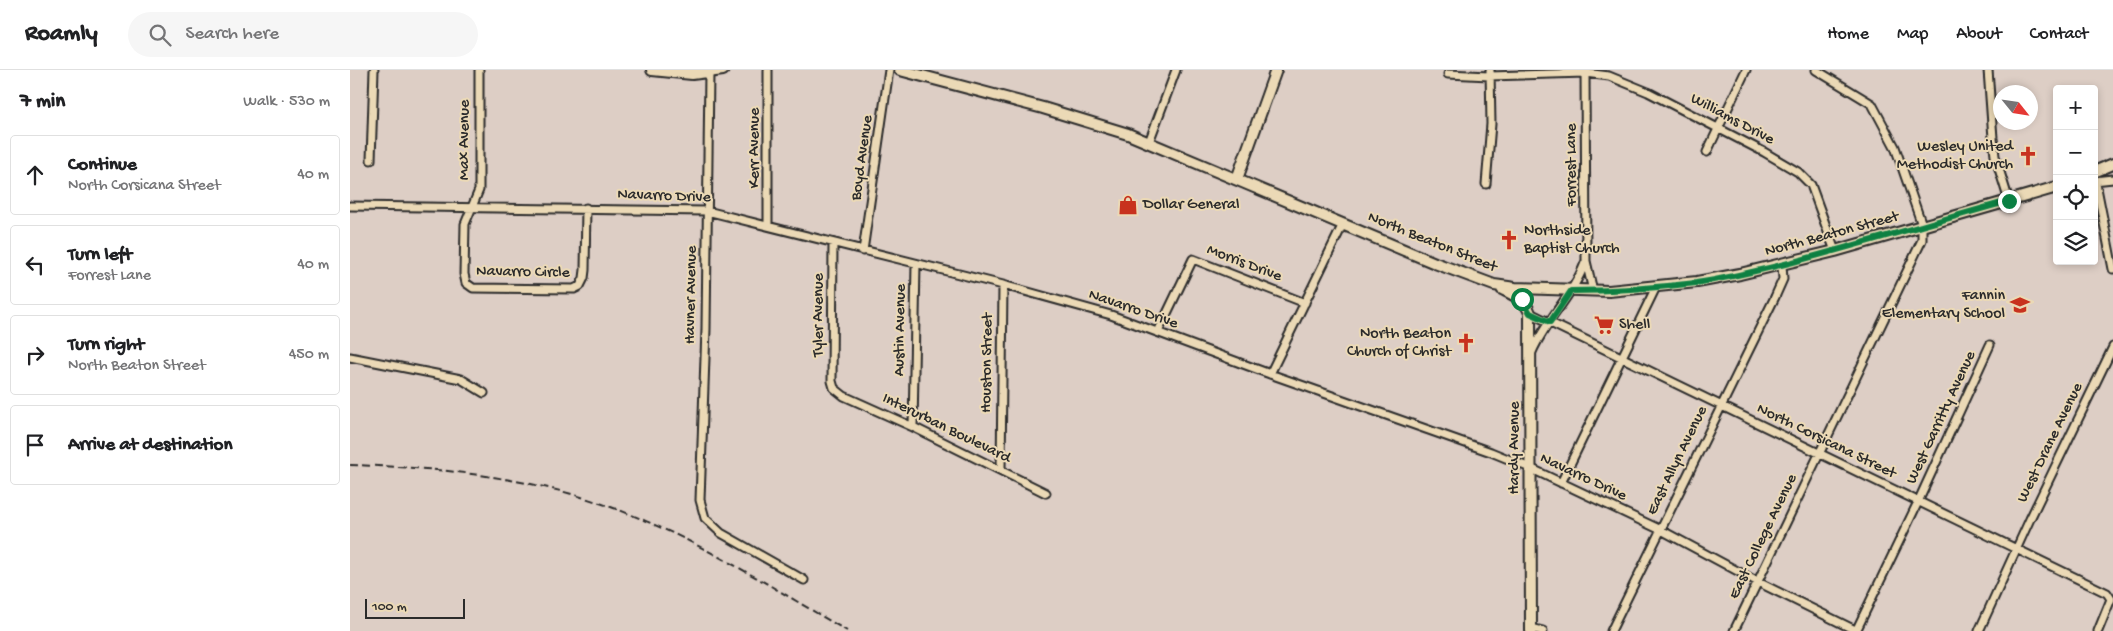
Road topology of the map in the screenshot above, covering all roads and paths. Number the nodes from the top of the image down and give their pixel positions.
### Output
1 (374, 70) edge
2 (479, 70) edge
3 (652, 70) edge
4 (723, 70) edge
5 (768, 70) edge
6 (889, 70) edge
7 (900, 70) edge
8 (1176, 70) edge
9 (1276, 70) edge
10 (1746, 70) edge
11 (1816, 70) edge
12 (1988, 70) edge
13 (709, 72) junction
14 (1585, 72) edge
15 (1490, 73) edge
16 (1448, 74) dead end
17 (1719, 129) junction
18 (1149, 142) junction
19 (1707, 152) dead end
20 (371, 160) dead end
21 (2113, 164) edge
22 (2098, 176) edge
23 (1237, 178) junction
24 (2098, 179) edge
25 (2113, 179) edge
26 (1486, 184) dead end
27 (2053, 188) edge
28 (2098, 194) edge
29 (2009, 201) junction
30 (350, 206) edge
31 (472, 207) junction
32 (586, 208) junction
33 (707, 211) junction
34 (1343, 224) junction
35 (1922, 225) junction
36 (768, 226) junction
37 (833, 243) junction
38 (863, 250) junction
39 (1835, 251) junction
40 (1586, 261) junction
41 (916, 264) junction
42 (1782, 264) junction
43 (2113, 269) edge
44 (1003, 285) junction
45 (1494, 285) junction
46 (1656, 287) junction
47 (1571, 291) junction
48 (1593, 291) junction
49 (1305, 303) junction
50 (1530, 313) junction
51 (1550, 322) junction
52 (1158, 332) junction
53 (1990, 345) dead end
54 (2113, 347) edge
55 (350, 357) edge
56 (1530, 357) junction
57 (1623, 357) junction
58 (1270, 374) junction
59 (834, 388) joint
60 (484, 393) dead end
61 (1721, 405) junction
62 (913, 427) junction
63 (1820, 454) junction
64 (1530, 468) junction
65 (1001, 470) junction
66 (1561, 483) junction
67 (1046, 493) dead end
68 (1918, 502) junction
69 (1661, 530) junction
70 (2017, 551) junction
71 (804, 580) dead end
72 (1758, 582) junction
73 (1531, 629) edge
74 (1543, 631) edge
75 (1611, 631) edge
76 (1734, 631) edge
77 (1857, 631) edge
78 (1979, 631) edge
79 (2098, 631) edge

1 - 20 street
2 - 31 street, Max Avenue
3 - 13 main road
4 - 13 main road
5 - 36 street, Kerr Avenue
6 - 38 street, Boyd Avenue
7 - 18 main road, North Beaton Street
8 - 18 street
9 - 23 main road
10 - 17 street
11 - 35 street
12 - 29 street
13 - 33 street, Havner Avenue
14 - 15 street, Williams Drive
14 - 17 street, Williams Drive
14 - 40 street, Forrest Lane
15 - 16 street, Williams Drive
15 - 26 street
17 - 19 street
17 - 39 street, Williams Drive
18 - 23 main road, North Beaton Street
21 - 22 main road
23 - 34 main road, North Beaton Street
24 - 25 street
27 - 29 main road, North Beaton Street
28 - 43 street
29 - 35 main road, North Beaton Street
30 - 31 street, Navarro Drive
31 - 32 street, Navarro Drive
31 - 32 street, Navarro Circle
32 - 33 street, Navarro Drive
33 - 36 street, Navarro Drive
33 - 71 street, Havner Avenue
34 - 45 main road, North Beaton Street
34 - 49 street
35 - 39 main road, North Beaton Street
35 - 63 street, East College Avenue
36 - 37 street, Navarro Drive
37 - 38 street, Navarro Drive
37 - 59 street, Tyler Avenue
38 - 41 street, Navarro Drive
39 - 42 main road, North Beaton Street
40 - 47 street, Forrest Lane
40 - 48 street, Forrest Lane
41 - 44 street, Navarro Drive
41 - 62 street, Austin Avenue
42 - 46 main road, North Beaton Street
42 - 61 street, East Allyn Avenue
44 - 52 street, Navarro Drive
44 - 65 street, Houston Street
45 - 47 main road, North Beaton Street
45 - 50 main road
46 - 48 main road, North Beaton Street
46 - 57 street
47 - 48 main road, North Beaton Street
47 - 51 street, Forrest Lane
49 - 52 street, Morris Drive
49 - 58 street
50 - 51 street, North Corsicana Street
50 - 56 main road, Hardy Avenue
51 - 56 street, Forrest Lane
51 - 57 street, North Corsicana Street
52 - 58 street, Navarro Drive
53 - 68 street, West Garritty Avenue
54 - 70 street, West Drane Avenue
55 - 60 street
56 - 64 main road, Hardy Avenue
57 - 61 street, North Corsicana Street
57 - 66 street
58 - 64 street, Navarro Drive
59 - 62 street, Interurban Boulevard
61 - 63 street, North Corsicana Street
61 - 69 street, East Allyn Avenue
62 - 65 street, Interurban Boulevard
63 - 68 street, North Corsicana Street
63 - 72 street, East College Avenue
64 - 66 street, Navarro Drive
64 - 73 main road, Hardy Avenue
65 - 67 street, Interurban Boulevard
66 - 69 street, Navarro Drive
68 - 70 street, North Corsicana Street
68 - 77 street, West Garritty Avenue
69 - 72 street, Navarro Drive
69 - 75 street, East Allyn Avenue
70 - 78 street, West Drane Avenue
70 - 79 street, North Corsicana Street
72 - 76 street, East College Avenue
72 - 77 street, Navarro Drive
73 - 74 street

